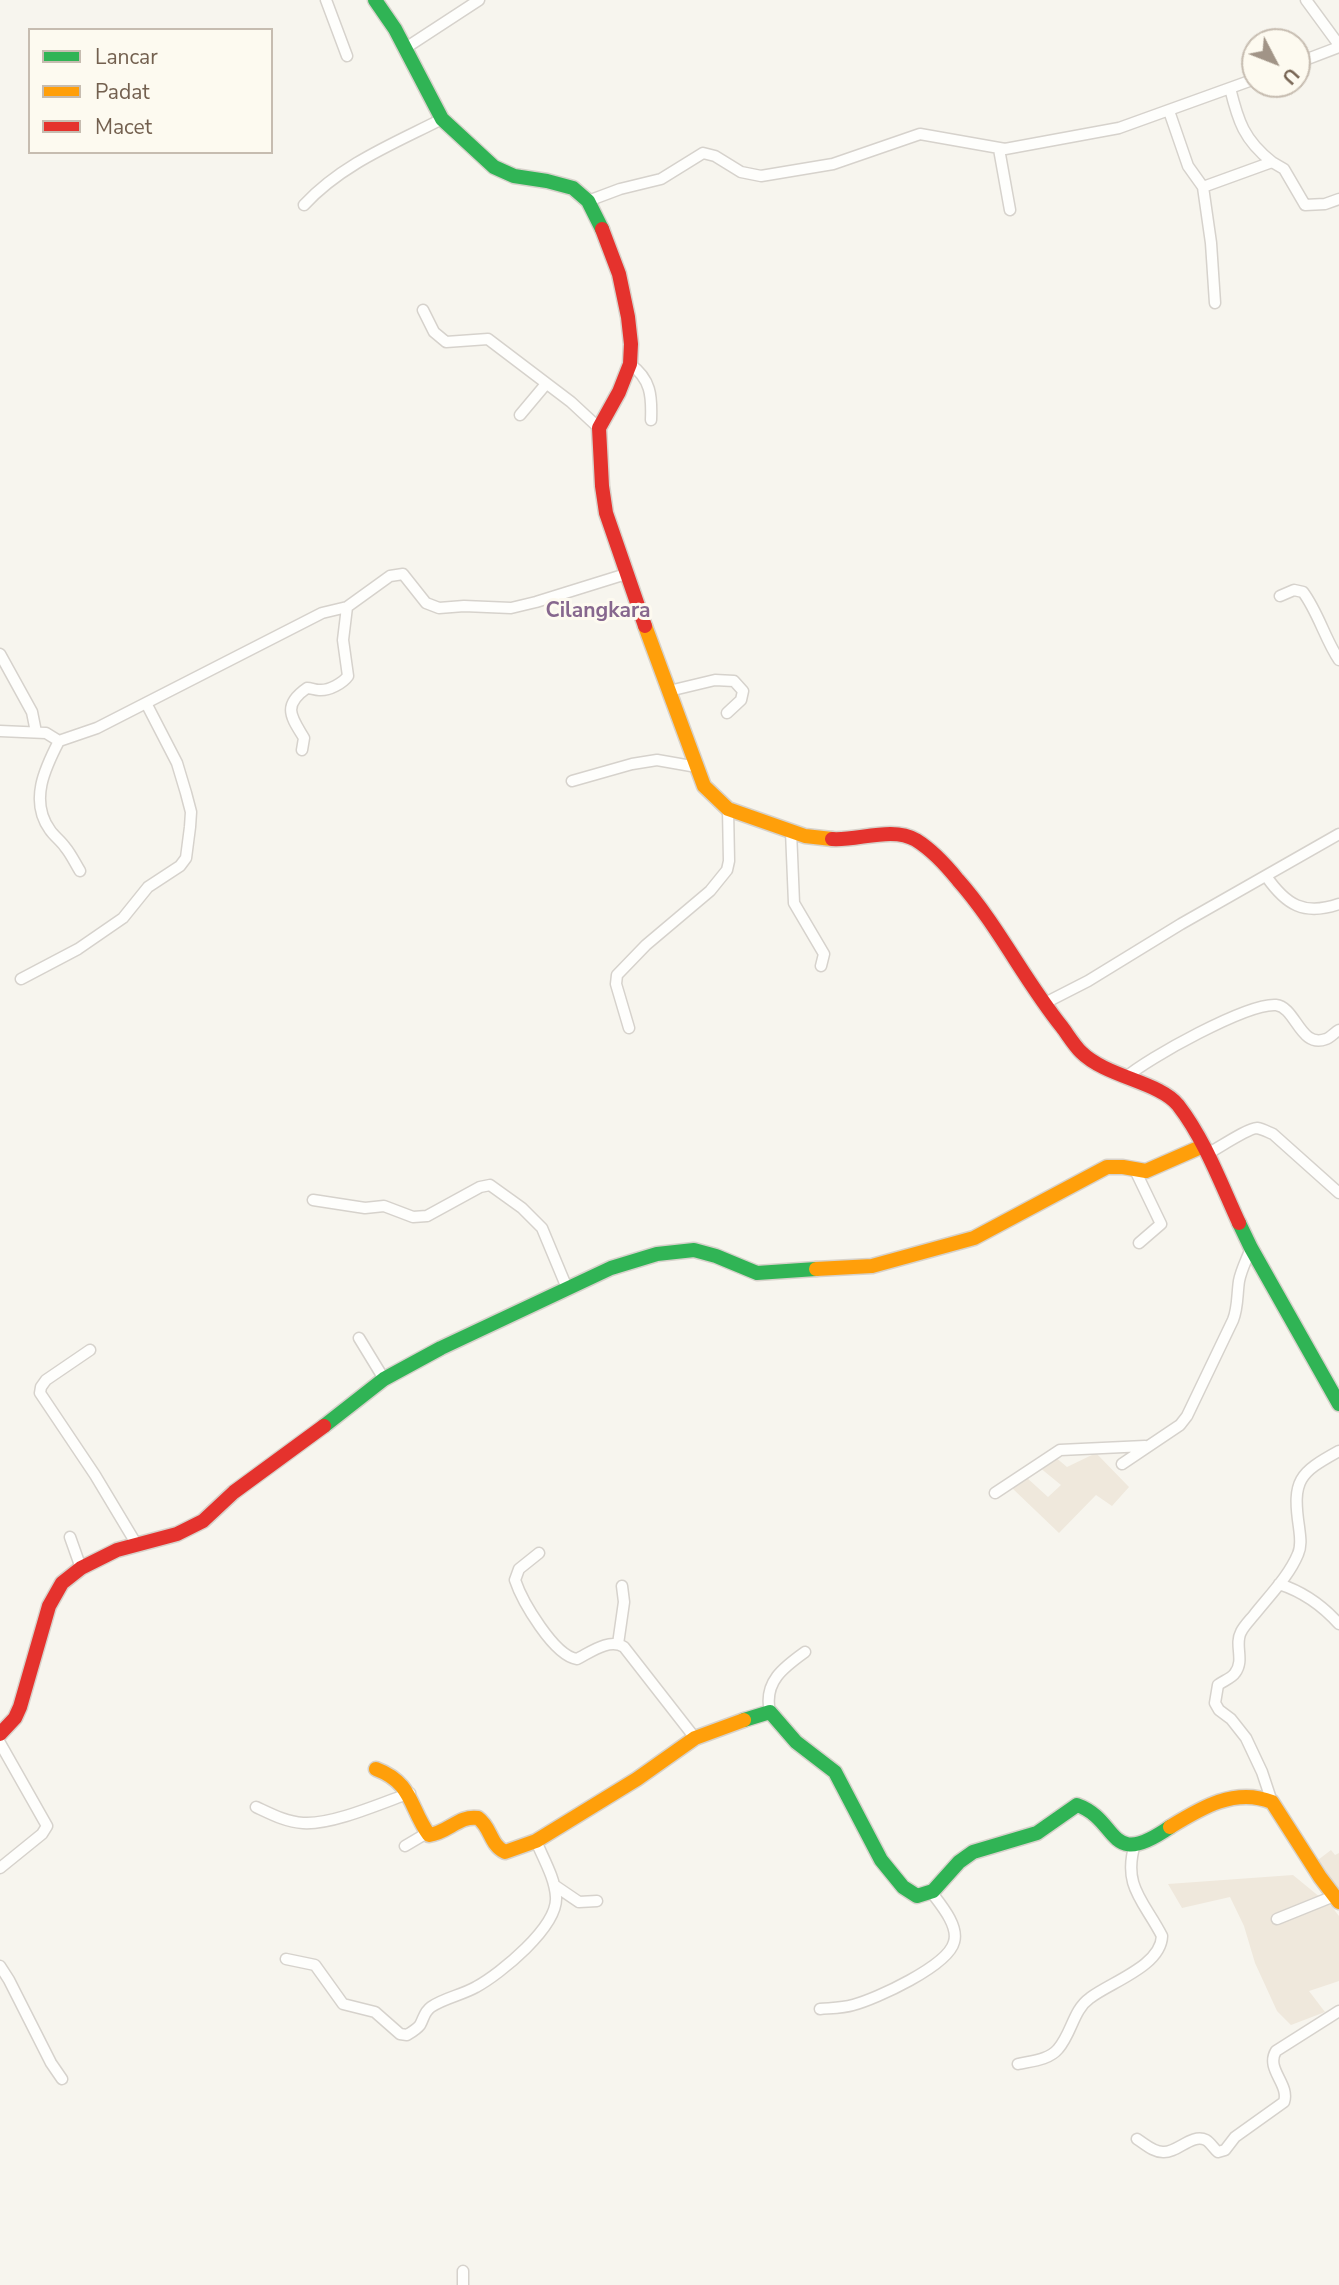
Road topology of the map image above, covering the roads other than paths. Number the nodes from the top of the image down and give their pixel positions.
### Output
1 (326, 0) edge
2 (375, 0) edge
3 (479, 0) edge
4 (1306, 0) edge
5 (1339, 46) edge
6 (404, 49) junction
7 (347, 56) dead end
8 (1311, 57) edge
9 (1241, 84) edge
10 (1230, 88) junction
11 (1169, 111) junction
12 (442, 119) junction
13 (999, 149) junction
14 (1272, 162) junction
15 (1203, 187) junction
16 (1339, 199) edge
17 (588, 201) junction
18 (304, 205) dead end
19 (1010, 210) dead end
20 (1215, 303) dead end
21 (423, 310) dead end
22 (630, 364) junction
23 (546, 384) junction
24 (520, 415) dead end
25 (651, 420) dead end
26 (600, 428) junction
27 (625, 573) junction
28 (1280, 596) dead end
29 (347, 607) junction
30 (0, 654) edge
31 (1339, 660) edge
32 (669, 691) junction
33 (146, 703) junction
34 (727, 713) dead end
35 (0, 731) edge
36 (36, 732) junction
37 (60, 741) junction
38 (302, 750) dead end
39 (697, 767) junction
40 (572, 781) dead end
41 (728, 809) junction
42 (791, 831) junction
43 (1339, 834) edge
44 (80, 871) dead end
45 (1266, 876) junction
46 (1339, 904) edge
47 (821, 966) dead end
48 (21, 979) dead end
49 (1043, 1004) junction
50 (629, 1028) dead end
51 (1339, 1030) edge
52 (1125, 1078) junction
53 (1205, 1150) junction
54 (1135, 1170) junction
55 (1339, 1193) edge
56 (313, 1200) dead end
57 (1139, 1243) dead end
58 (1251, 1248) junction
59 (567, 1288) junction
60 (359, 1338) dead end
61 (90, 1350) dead end
62 (384, 1379) junction
63 (1339, 1404) edge
64 (1148, 1445) junction
65 (1339, 1451) edge
66 (1122, 1464) dead end
67 (995, 1493) dead end
68 (70, 1537) dead end
69 (137, 1545) junction
70 (539, 1553) dead end
71 (81, 1568) junction
72 (1282, 1584) junction
73 (622, 1586) dead end
74 (1339, 1624) edge
75 (618, 1644) junction
76 (805, 1652) dead end
77 (770, 1712) junction
78 (0, 1734) edge
79 (695, 1738) junction
80 (0, 1743) edge
81 (376, 1769) dead end
82 (410, 1793) junction
83 (1272, 1802) junction
84 (256, 1807) dead end
85 (427, 1833) junction
86 (536, 1841) junction
87 (1135, 1844) junction
88 (405, 1846) dead end
89 (0, 1868) edge
90 (554, 1885) junction
91 (932, 1893) junction
92 (1337, 1899) edge
93 (597, 1901) dead end
94 (1277, 1919) dead end
95 (286, 1959) dead end
96 (0, 1966) edge
97 (820, 2009) dead end
98 (1339, 2011) edge
99 (1018, 2064) dead end
100 (62, 2079) dead end
101 (1137, 2139) dead end
102 (463, 2271) dead end
103 (463, 2285) edge

1 - 7 street
2 - 6 street
3 - 6 street
4 - 5 street
5 - 8 street
6 - 12 street
9 - 10 street
10 - 11 street
10 - 14 street
11 - 13 street
11 - 15 street
12 - 17 street
12 - 18 street
13 - 17 street
13 - 19 street
14 - 15 street
14 - 16 street
15 - 20 street
17 - 22 street
21 - 23 street
22 - 25 street
22 - 26 street
23 - 24 street
23 - 26 street
26 - 27 street
27 - 29 street
27 - 32 street
28 - 31 street
29 - 33 street
29 - 38 street
30 - 36 street
32 - 34 street
32 - 39 street
33 - 37 street
33 - 48 street
35 - 36 street
36 - 37 street
37 - 44 street
39 - 40 street
39 - 41 street
41 - 42 street
41 - 50 street
42 - 47 street
42 - 49 street
43 - 45 street
45 - 46 street
45 - 49 street
49 - 52 street
51 - 52 street
52 - 53 street
53 - 54 street
53 - 55 street
53 - 58 street
54 - 57 street
54 - 59 street
56 - 59 street
58 - 63 street
58 - 64 street
59 - 62 street
60 - 62 street
61 - 69 street
62 - 69 street
64 - 66 street
64 - 67 street
65 - 72 street
68 - 71 street
69 - 71 street
70 - 75 street
71 - 78 street
72 - 74 street
72 - 83 street
73 - 75 street
75 - 79 street
76 - 77 street
77 - 79 street
77 - 91 street
79 - 86 street
80 - 89 street
81 - 82 street
82 - 84 street
82 - 85 street
83 - 87 street
83 - 92 street
85 - 86 street
85 - 88 street
86 - 90 street
87 - 91 street
87 - 99 street
90 - 93 street
90 - 95 street
91 - 97 street
92 - 94 street
96 - 100 street
98 - 101 street
102 - 103 street

